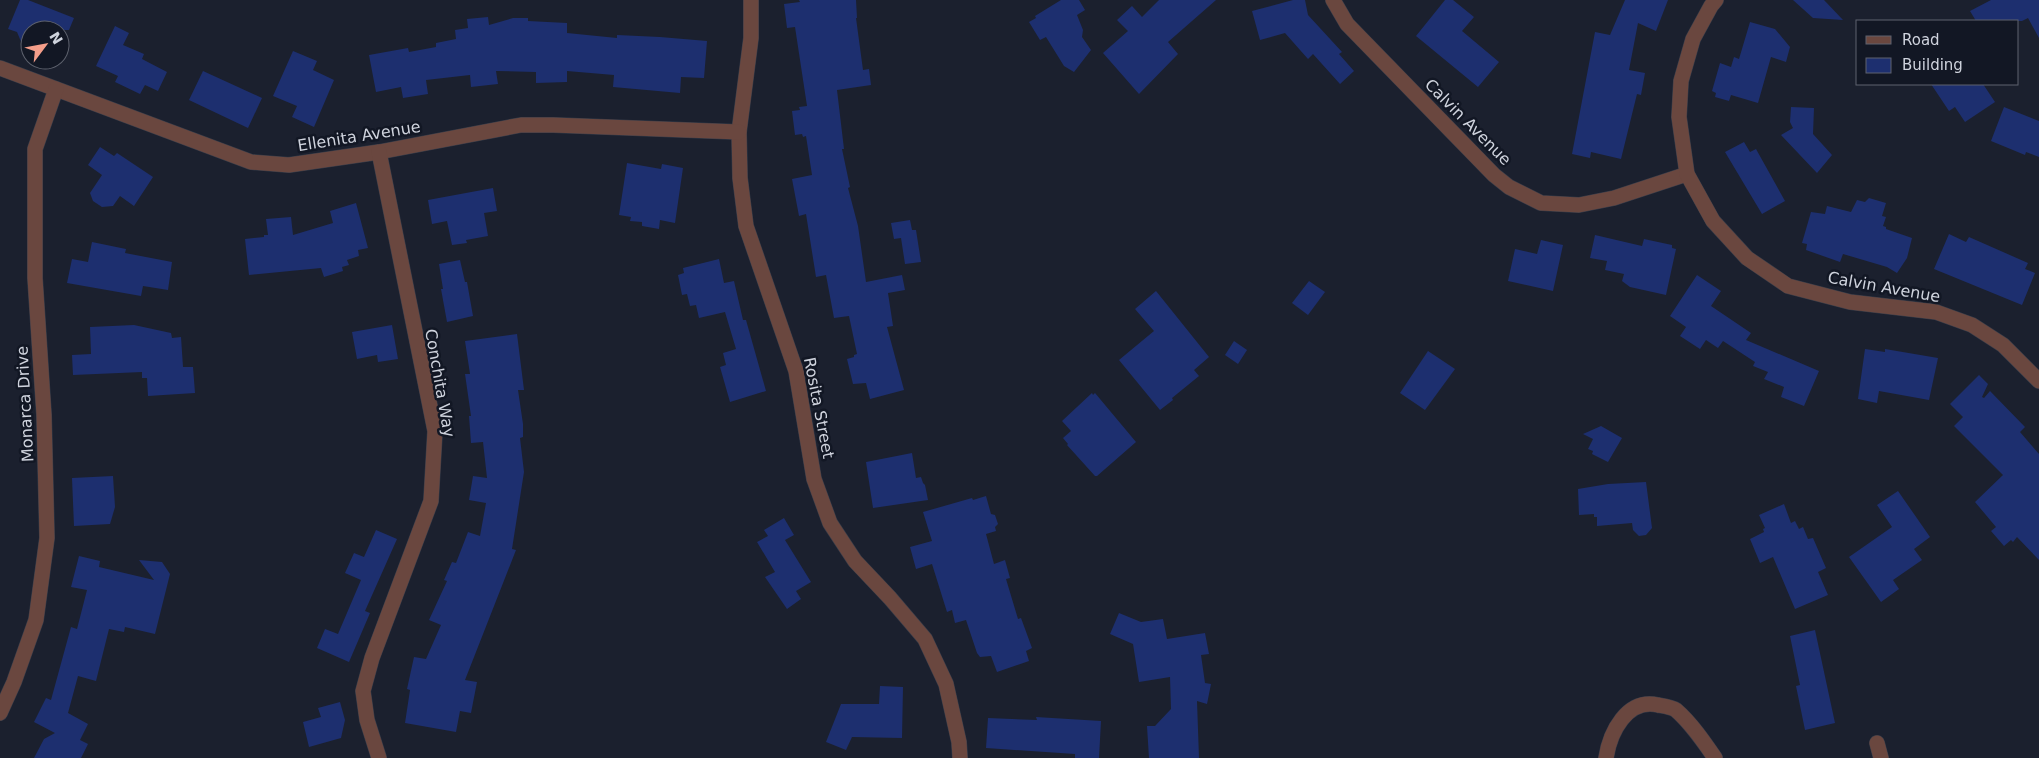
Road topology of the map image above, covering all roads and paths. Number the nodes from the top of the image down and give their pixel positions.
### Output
1 (751, 0) edge
2 (1334, 0) edge
3 (1716, 0) edge
4 (0, 68) edge
5 (56, 89) junction
6 (739, 132) junction
7 (380, 152) junction
8 (1687, 174) junction
9 (2039, 381) edge
10 (0, 713) edge
11 (1877, 743) dead end
12 (378, 758) edge
13 (960, 758) edge
14 (1606, 758) edge
15 (1715, 758) edge
16 (1881, 758) edge

1 - 6 street, Rosita Street
2 - 8 street, Calvin Avenue
3 - 8 street
4 - 5 street, Ellenita Avenue
5 - 7 street, Ellenita Avenue
5 - 10 street, Monarca Drive
6 - 7 street, Ellenita Avenue
6 - 13 street, Rosita Street
7 - 12 street, Conchita Way
8 - 9 street, Calvin Avenue
11 - 16 street
14 - 15 street

